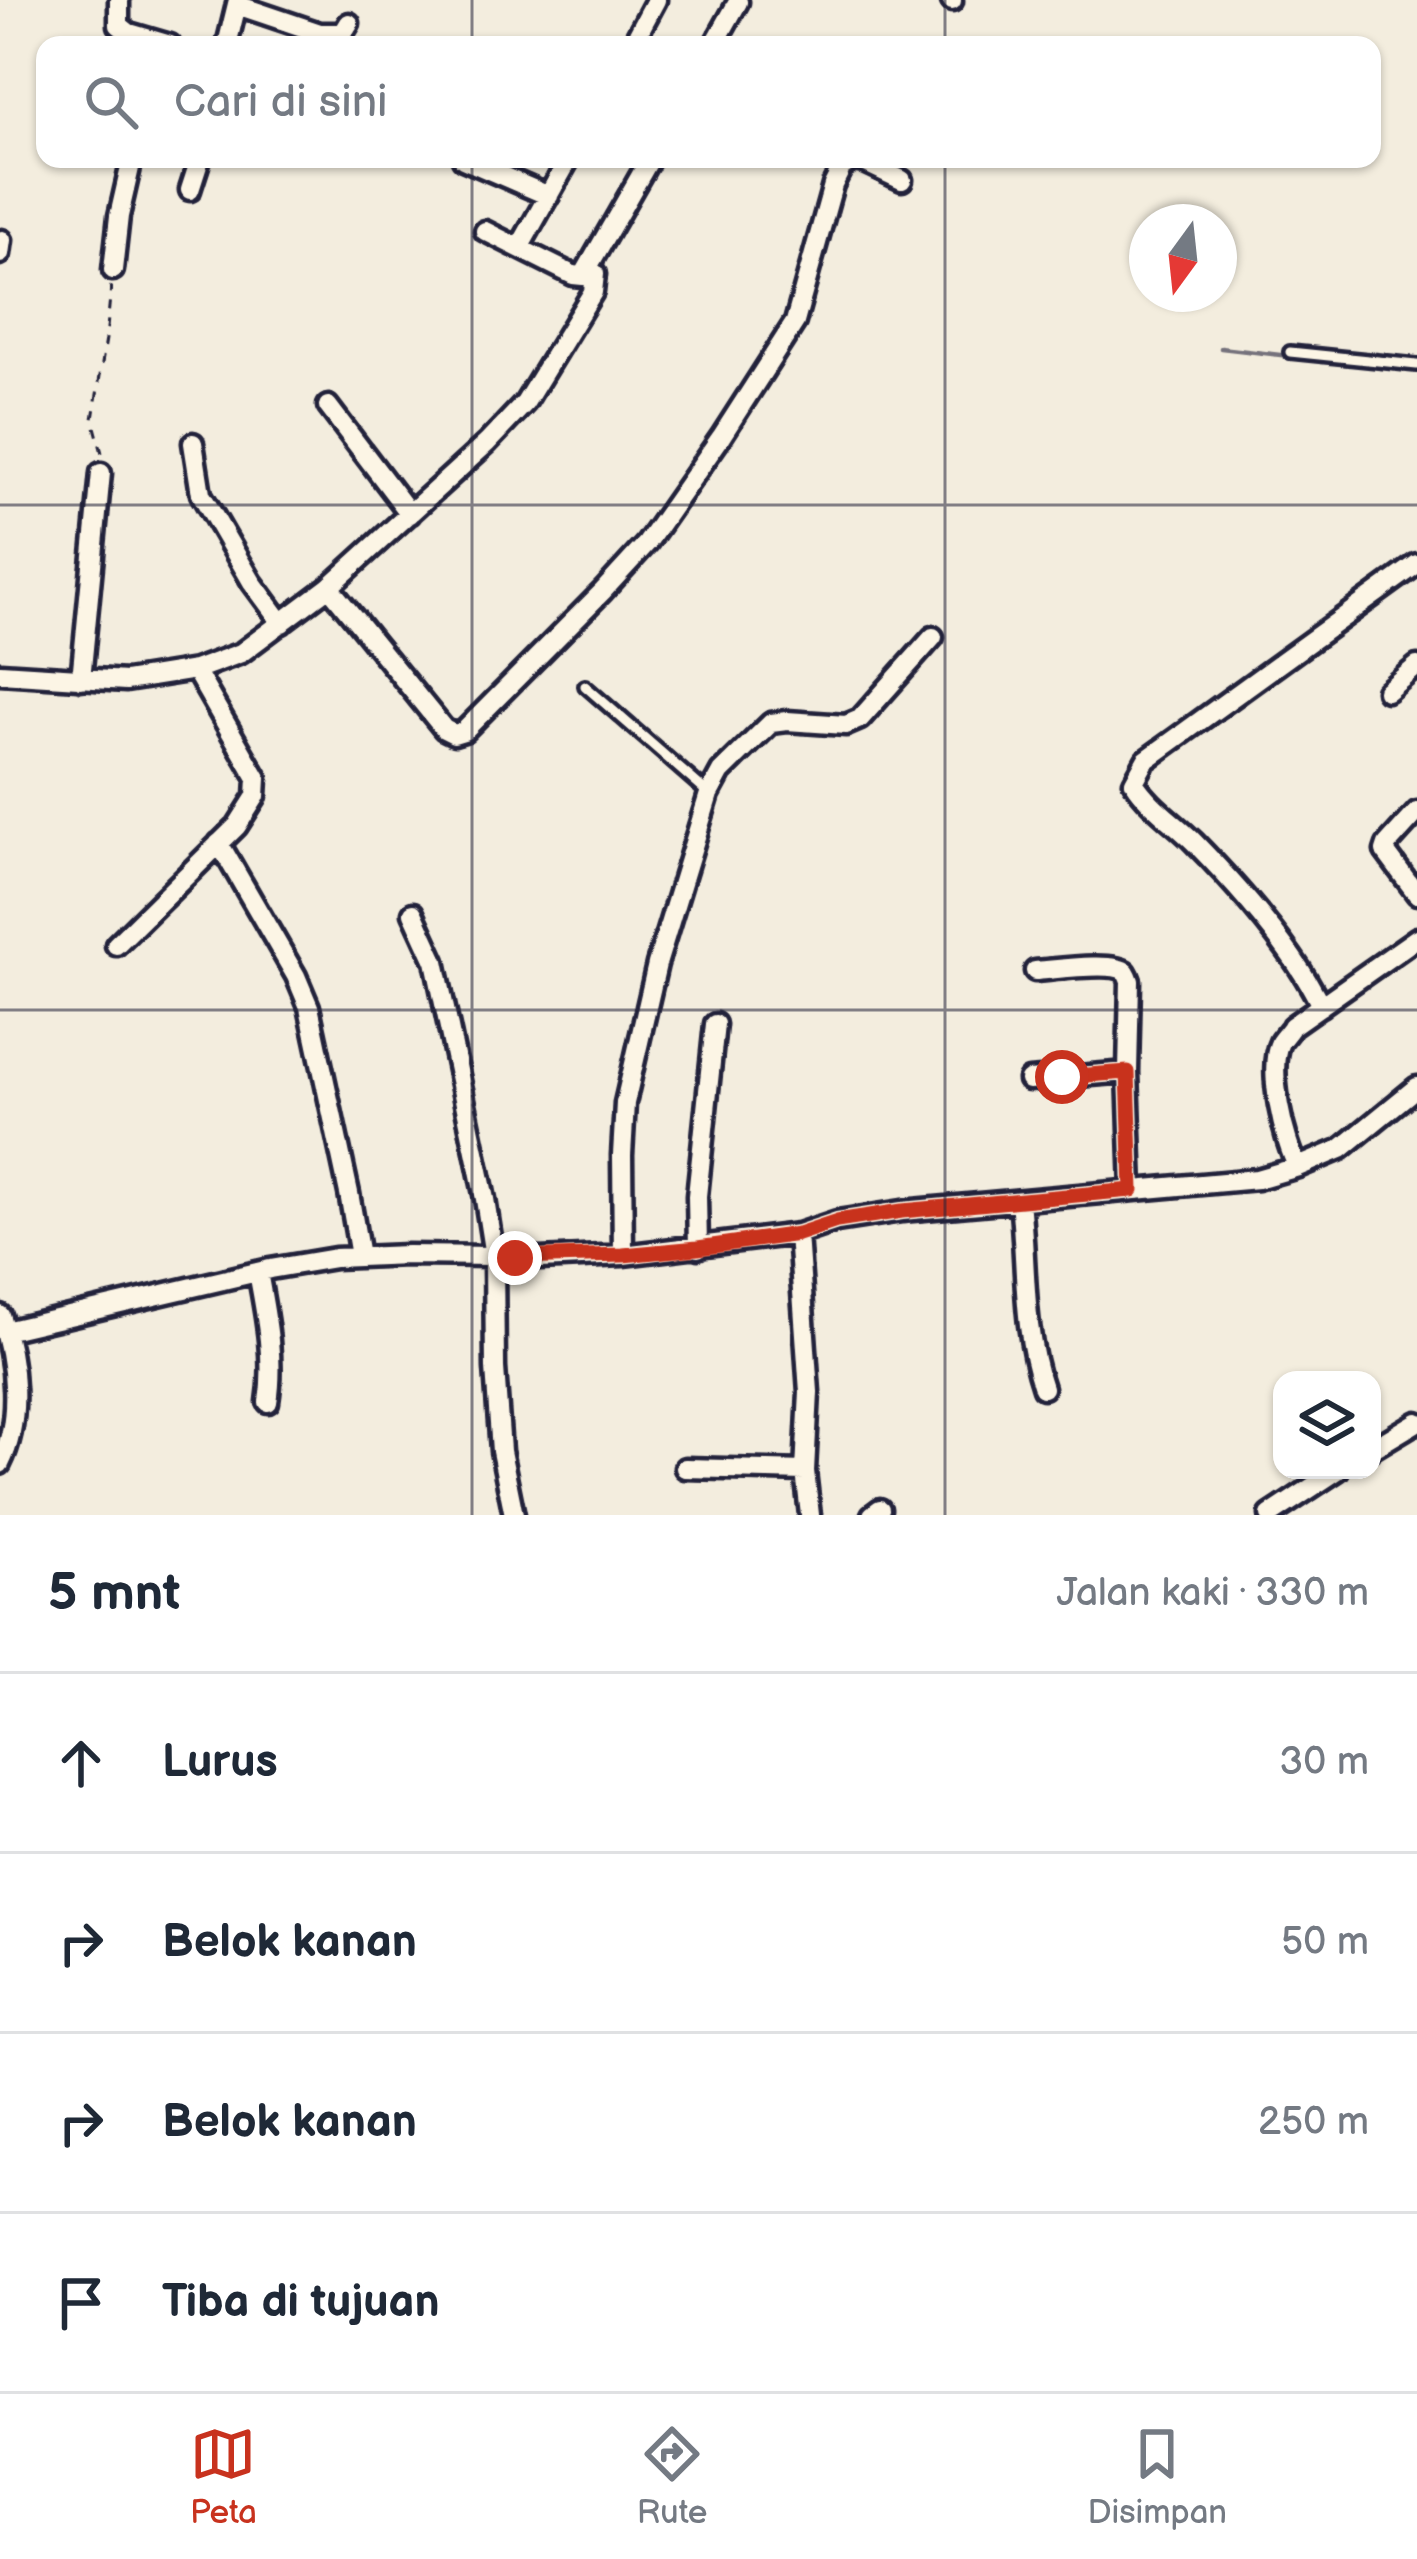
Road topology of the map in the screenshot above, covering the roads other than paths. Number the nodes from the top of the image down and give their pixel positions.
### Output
1 (119, 0) edge
2 (656, 0) edge
3 (237, 2) edge
4 (738, 2) edge
5 (349, 23) dead end
6 (139, 36) edge
7 (228, 36) edge
8 (637, 36) edge
9 (719, 36) edge
10 (130, 168) edge
11 (197, 168) edge
12 (484, 168) edge
13 (564, 168) edge
14 (645, 168) edge
15 (842, 168) edge
16 (877, 168) edge
17 (902, 180) dead end
18 (190, 190) dead end
19 (549, 196) junction
20 (484, 231) dead end
21 (2, 240) edge
22 (520, 248) junction
23 (0, 254) edge
24 (590, 268) junction
25 (112, 270) road end
26 (1290, 352) dead end
27 (1417, 365) edge
28 (328, 406) dead end
29 (193, 443) dead end
30 (101, 473) road end
31 (410, 514) junction
32 (1417, 564) edge
33 (329, 587) junction
34 (282, 623) junction
35 (933, 637) dead end
36 (1417, 666) edge
37 (195, 670) junction
38 (0, 673) edge
39 (81, 679) junction
40 (585, 686) dead end
41 (1387, 691) dead end
42 (709, 794) junction
43 (1417, 812) edge
44 (219, 844) junction
45 (1417, 894) edge
46 (413, 914) dead end
47 (1417, 938) edge
48 (116, 945) dead end
49 (1035, 971) dead end
50 (1321, 1006) junction
51 (715, 1024) dead end
52 (1128, 1072) junction
53 (1029, 1080) dead end
54 (1417, 1087) edge
55 (1298, 1167) junction
56 (1132, 1190) junction
57 (1020, 1201) junction
58 (798, 1234) junction
59 (698, 1248) junction
60 (623, 1255) junction
61 (359, 1256) junction
62 (494, 1256) junction
63 (258, 1272) junction
64 (3, 1323) edge
65 (1043, 1388) dead end
66 (268, 1402) dead end
67 (1417, 1422) edge
68 (1381, 1444) edge
69 (0, 1464) edge
70 (686, 1468) dead end
71 (805, 1471) junction
72 (1324, 1479) edge
73 (514, 1515) edge
74 (810, 1515) edge
75 (1270, 1515) edge

1 - 6 street
2 - 8 street
3 - 5 street
3 - 7 street
4 - 9 street
10 - 25 street
11 - 18 street
12 - 19 street
13 - 19 street
14 - 24 street
15 - 33 street
16 - 17 street
19 - 22 street
20 - 22 street
21 - 23 street
22 - 24 street
24 - 31 street
26 - 27 lane
28 - 31 street
29 - 34 street
30 - 39 street
31 - 33 street
32 - 50 street
33 - 34 street
34 - 37 street
35 - 42 street
36 - 41 street
37 - 39 street
37 - 44 street
38 - 39 street
40 - 42 lane
42 - 60 street
43 - 45 street
44 - 48 street
44 - 61 street
46 - 62 street
47 - 50 street
49 - 52 street
50 - 55 street
51 - 59 street
52 - 53 street
52 - 56 street
54 - 55 street
55 - 56 street
56 - 57 street
57 - 58 street
57 - 65 street
58 - 59 street
58 - 71 street
59 - 60 street
60 - 62 street
61 - 62 street
61 - 63 street
62 - 73 street
63 - 64 street
63 - 66 street
64 - 69 street
67 - 68 street
70 - 71 street
71 - 74 street
72 - 75 street

